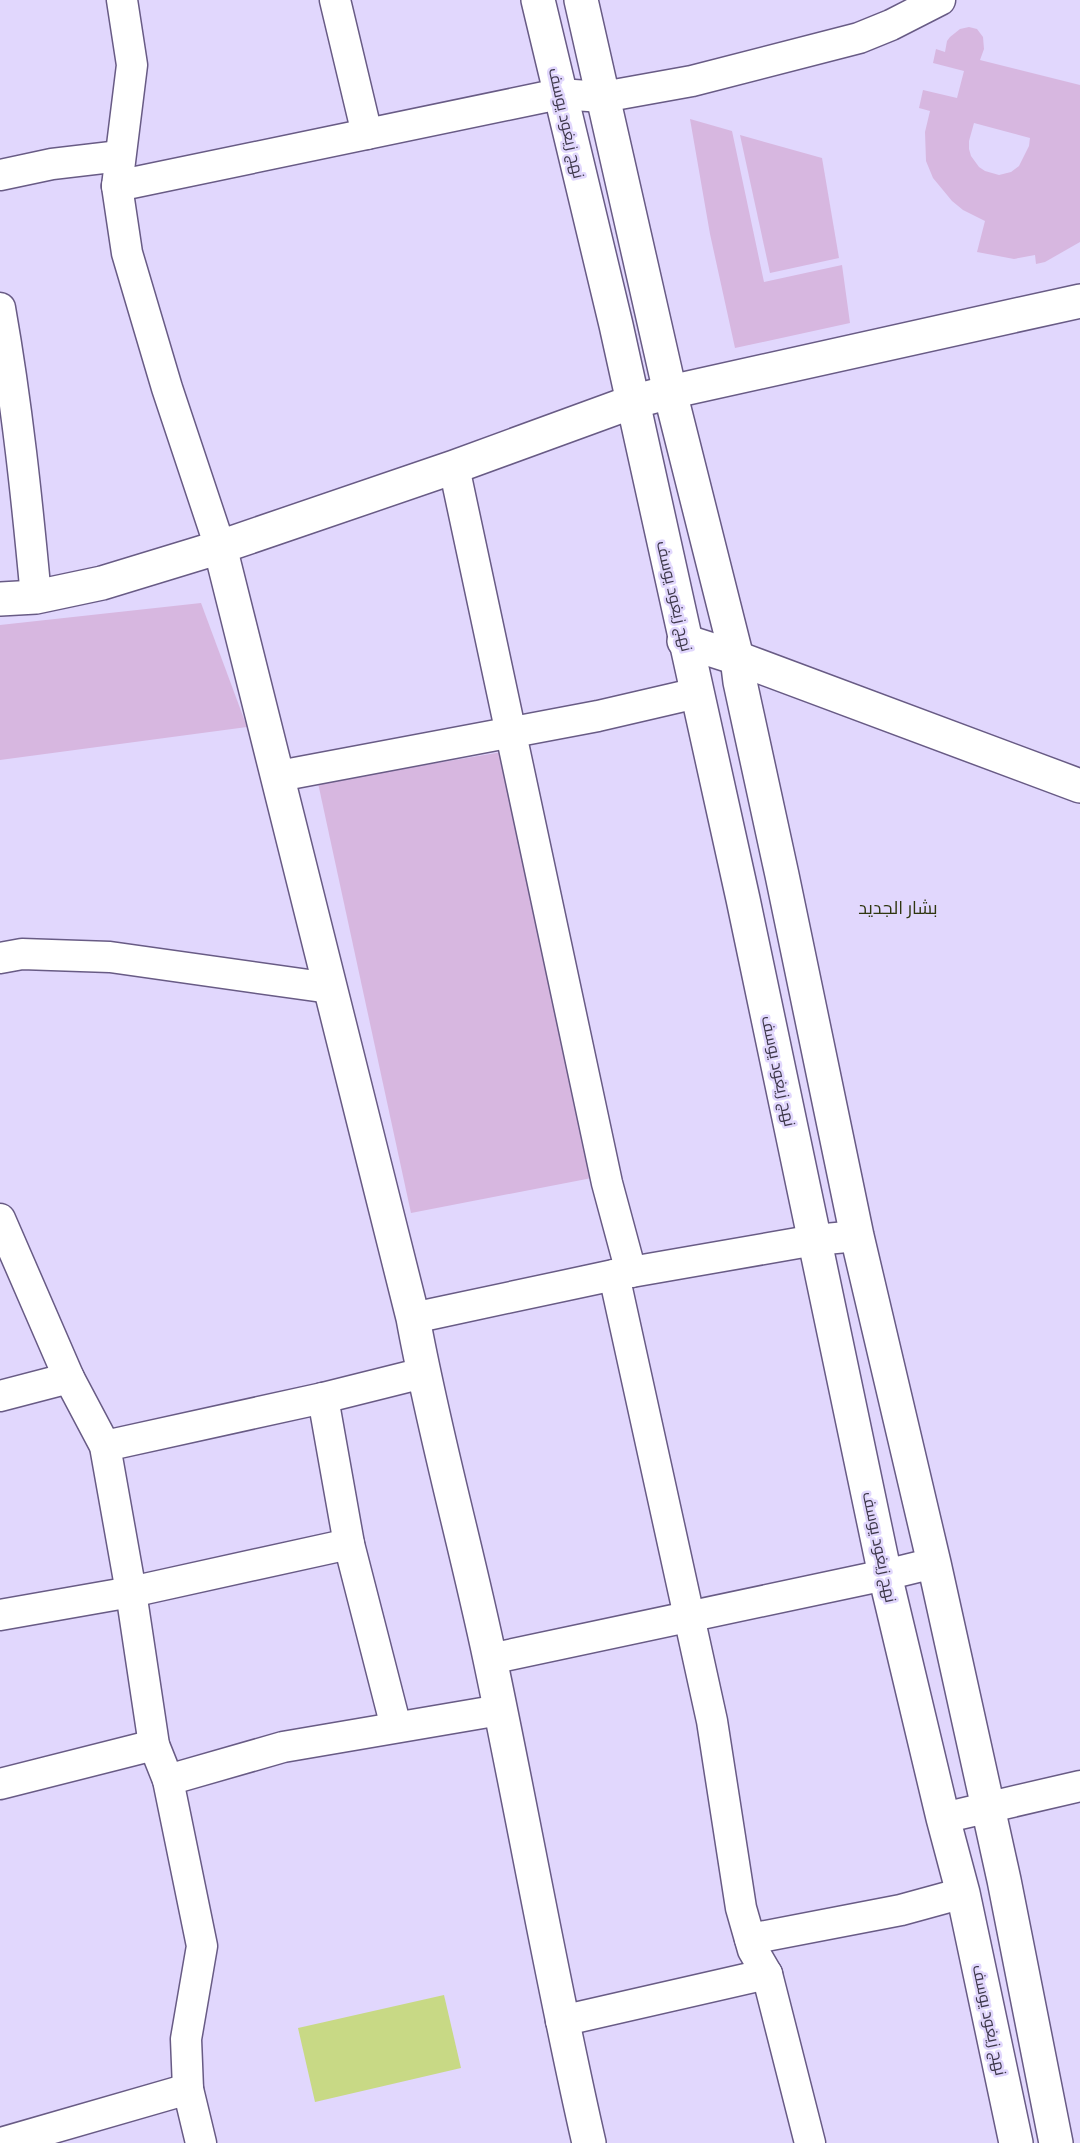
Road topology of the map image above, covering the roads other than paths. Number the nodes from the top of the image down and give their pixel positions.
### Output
1 (122, 0) edge
2 (335, 0) edge
3 (538, 0) edge
4 (581, 0) edge
5 (940, 0) edge
6 (892, 12) edge
7 (559, 94) junction
8 (603, 97) junction
9 (367, 134) junction
10 (120, 156) junction
11 (0, 175) edge
12 (117, 186) junction
13 (1080, 301) edge
14 (0, 308) edge
15 (670, 392) junction
16 (632, 402) junction
17 (454, 467) junction
18 (12, 470) edge
19 (220, 547) junction
20 (36, 597) junction
21 (0, 599) edge
22 (684, 641) junction
23 (737, 658) junction
24 (698, 693) junction
25 (512, 731) junction
26 (279, 776) junction
27 (1080, 786) edge
28 (0, 958) edge
29 (330, 988) junction
30 (0, 1219) edge
31 (857, 1236) junction
32 (815, 1240) junction
33 (622, 1274) junction
34 (413, 1318) junction
35 (423, 1373) junction
36 (69, 1378) junction
37 (0, 1396) edge
38 (323, 1398) junction
39 (105, 1446) junction
40 (349, 1544) junction
41 (934, 1563) junction
42 (885, 1575) junction
43 (131, 1592) junction
44 (0, 1615) edge
45 (690, 1617) junction
46 (490, 1659) junction
47 (500, 1710) junction
48 (396, 1727) junction
49 (154, 1745) junction
50 (168, 1780) junction
51 (0, 1784) edge
52 (1080, 1786) edge
53 (988, 1809) junction
54 (943, 1818) junction
55 (963, 1893) junction
56 (750, 1939) junction
57 (767, 1974) junction
58 (561, 2021) junction
59 (188, 2089) junction
60 (1055, 2137) edge
61 (1016, 2142) edge
62 (1, 2143) edge
63 (201, 2143) edge
64 (589, 2143) edge
65 (810, 2143) edge

1 - 10 street
2 - 9 street
3 - 7 main road, نهج زيغود يوسف
4 - 8 main road
5 - 6 street
6 - 8 street
7 - 8 street
7 - 9 street
7 - 16 main road, نهج زيغود يوسف
8 - 15 main road
9 - 12 street
10 - 11 street
10 - 12 street
12 - 19 street
13 - 15 main road
14 - 18 street
15 - 16 main road
15 - 23 main road
16 - 17 main road
16 - 22 main road, نهج زيغود يوسف
17 - 19 main road
17 - 25 street
18 - 20 street
19 - 20 main road
19 - 26 main road
20 - 21 main road
22 - 23 main road
22 - 24 main road, نهج زيغود يوسف
23 - 27 main road
23 - 31 main road
24 - 25 street
24 - 32 main road, نهج زيغود يوسف
25 - 26 street
25 - 33 street
26 - 29 main road
28 - 29 street
29 - 34 main road
30 - 36 street
31 - 32 street
31 - 41 main road
32 - 33 street
32 - 42 main road, نهج زيغود يوسف
33 - 34 street
33 - 45 street
34 - 35 main road
35 - 38 street
35 - 46 main road
36 - 37 street
36 - 39 street
38 - 39 street
38 - 40 street
39 - 43 street
40 - 43 street
40 - 48 street
41 - 42 street
41 - 53 main road
42 - 45 street
42 - 54 main road, نهج زيغود يوسف
43 - 44 street
43 - 49 street
45 - 46 street
45 - 56 street
46 - 47 main road
47 - 48 street
47 - 58 main road
48 - 50 street
49 - 50 street
49 - 51 street
50 - 59 street
52 - 53 street
53 - 54 street
53 - 60 main road
54 - 55 main road, نهج زيغود يوسف
55 - 56 street
55 - 61 main road, نهج زيغود يوسف
56 - 57 street
57 - 58 street
57 - 65 street
58 - 64 main road
59 - 62 street
59 - 63 street
60 - 61 main road

